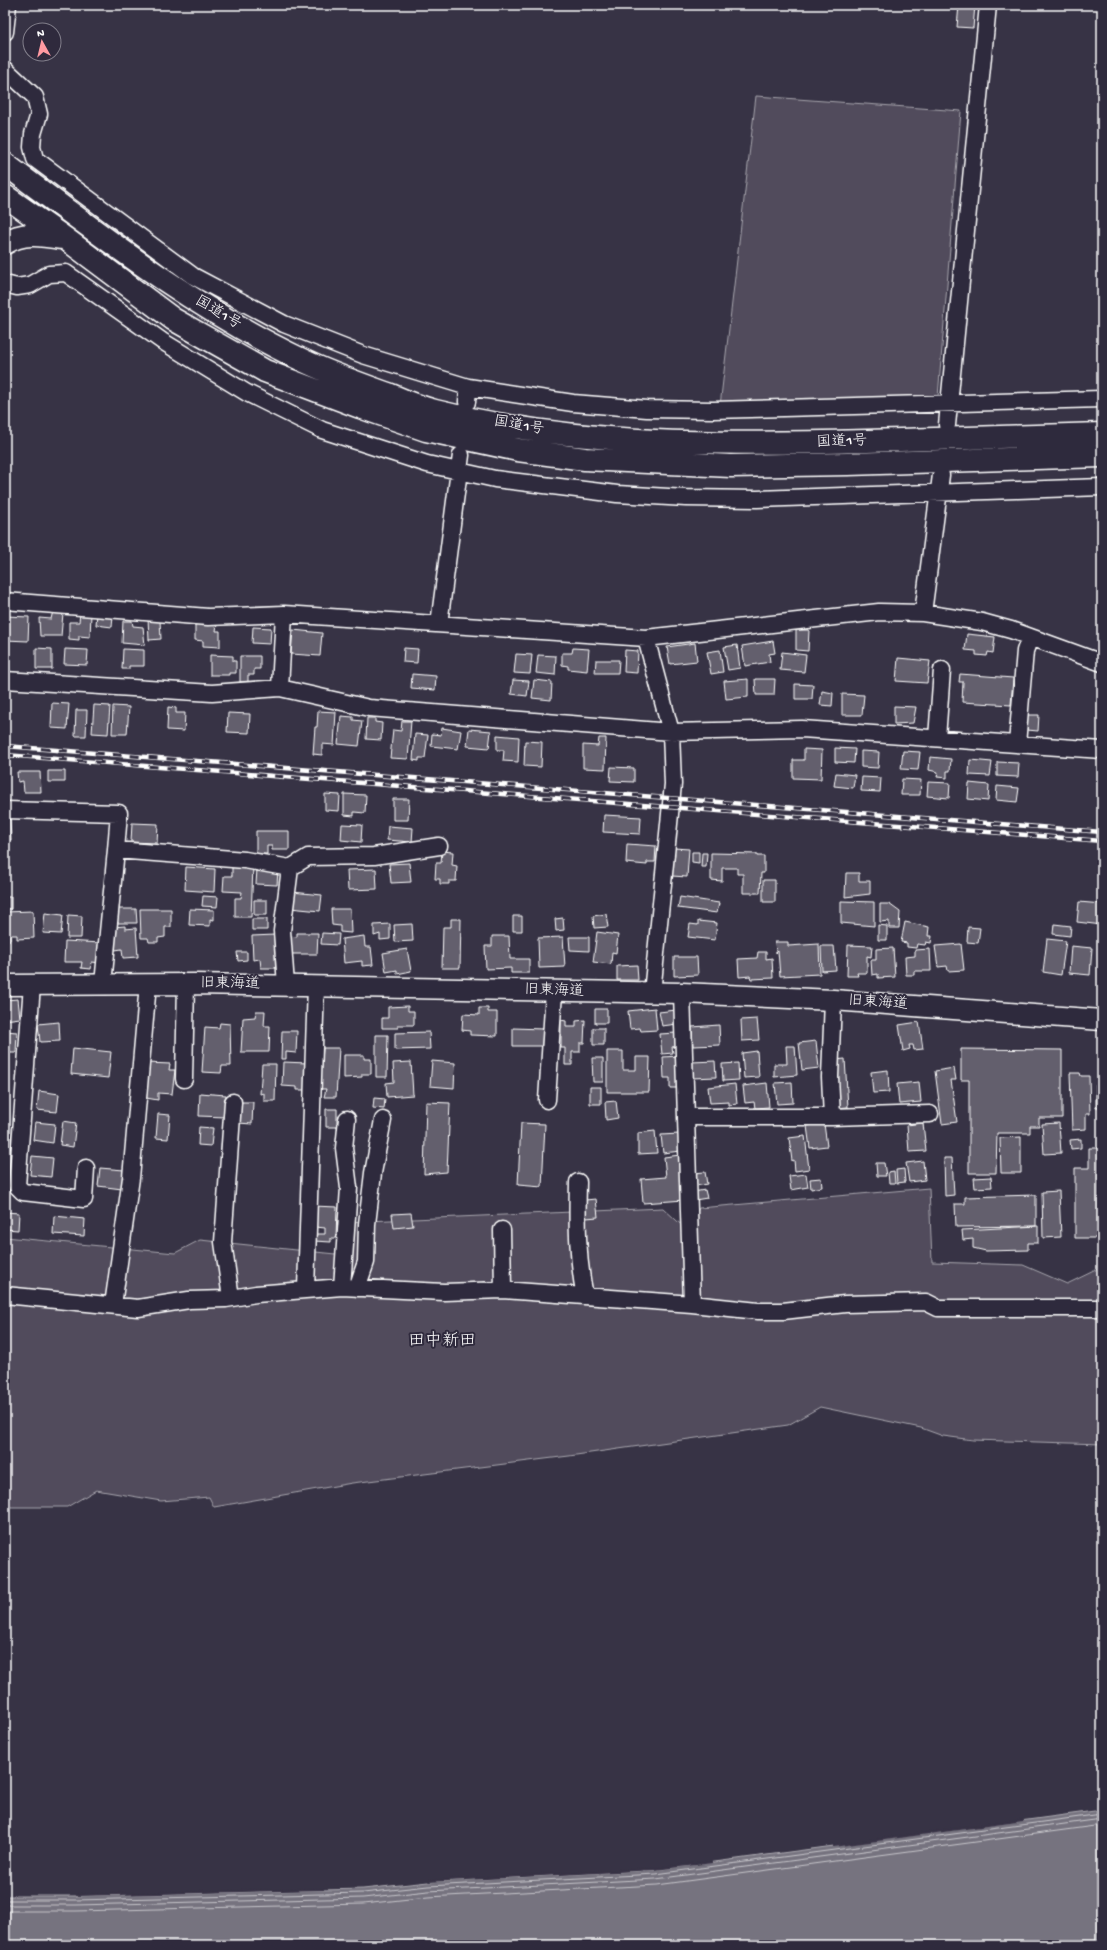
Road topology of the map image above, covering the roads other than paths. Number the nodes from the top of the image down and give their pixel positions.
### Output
1 (8, 5) edge
2 (988, 5) edge
3 (5, 32) edge
4 (5, 69) edge
5 (5, 164) edge
6 (5, 196) edge
7 (66, 239) junction
8 (5, 243) edge
9 (5, 284) edge
10 (1102, 399) edge
11 (948, 404) junction
12 (947, 425) dead end
13 (1102, 434) edge
14 (460, 455) dead end
15 (1102, 456) edge
16 (457, 471) junction
17 (941, 475) dead end
18 (1102, 487) edge
19 (938, 492) junction
20 (5, 601) edge
21 (923, 613) junction
22 (284, 614) junction
23 (439, 624) junction
24 (1030, 637) junction
25 (646, 638) junction
26 (1102, 663) edge
27 (942, 670) dead end
28 (5, 680) edge
29 (280, 688) junction
30 (671, 732) junction
31 (937, 738) junction
32 (1017, 744) junction
33 (1102, 750) edge
34 (5, 810) edge
35 (439, 846) dead end
36 (116, 850) junction
37 (290, 868) junction
38 (103, 984) junction
39 (148, 984) junction
40 (186, 984) junction
41 (5, 985) edge
42 (286, 985) junction
43 (32, 986) junction
44 (316, 986) junction
45 (554, 992) junction
46 (652, 993) junction
47 (682, 993) junction
48 (833, 1000) junction
49 (1102, 1020) edge
50 (184, 1079) dead end
51 (547, 1100) dead end
52 (233, 1102) dead end
53 (930, 1114) dead end
54 (686, 1117) junction
55 (832, 1117) junction
56 (347, 1119) dead end
57 (383, 1120) dead end
58 (86, 1168) dead end
59 (578, 1182) dead end
60 (502, 1230) dead end
61 (350, 1287) junction
62 (306, 1290) junction
63 (502, 1290) junction
64 (5, 1295) edge
65 (585, 1296) junction
66 (231, 1298) junction
67 (692, 1304) junction
68 (113, 1305) junction
69 (1102, 1308) edge

1 - 3 street
2 - 11 street
4 - 11 street
5 - 13 highway, 国道1号
6 - 7 highway, 国道1号
7 - 8 highway
7 - 15 highway, 国道1号
9 - 16 street
10 - 11 street
11 - 12 street
14 - 16 street
16 - 19 street
16 - 23 street
17 - 19 street
18 - 19 street
19 - 21 street
20 - 22 street
21 - 24 street
21 - 25 street
22 - 23 street
22 - 29 street
23 - 25 street
24 - 26 street
24 - 32 street
25 - 30 street
27 - 31 street
28 - 29 street
29 - 30 street
30 - 31 street
30 - 46 street
31 - 32 street
32 - 33 street
34 - 36 street
35 - 37 street
36 - 37 street
36 - 38 street
37 - 42 street
38 - 39 main road, 旧東海道
38 - 43 main road, 旧東海道
39 - 40 main road, 旧東海道
39 - 68 street
40 - 42 main road, 旧東海道
40 - 50 street
41 - 43 main road, 旧東海道
42 - 44 main road, 旧東海道
43 - 58 street
44 - 45 main road, 旧東海道
44 - 62 street
45 - 46 main road, 旧東海道
45 - 51 street
46 - 47 main road, 旧東海道
47 - 48 main road, 旧東海道
47 - 54 street
48 - 49 main road, 旧東海道
48 - 55 street
52 - 66 street
53 - 55 street
54 - 55 street
54 - 67 street
56 - 61 street
57 - 61 street
59 - 65 street
60 - 63 street
61 - 62 street
61 - 63 street
62 - 66 street
63 - 65 street
64 - 68 street
65 - 67 street
66 - 68 street
67 - 69 street

